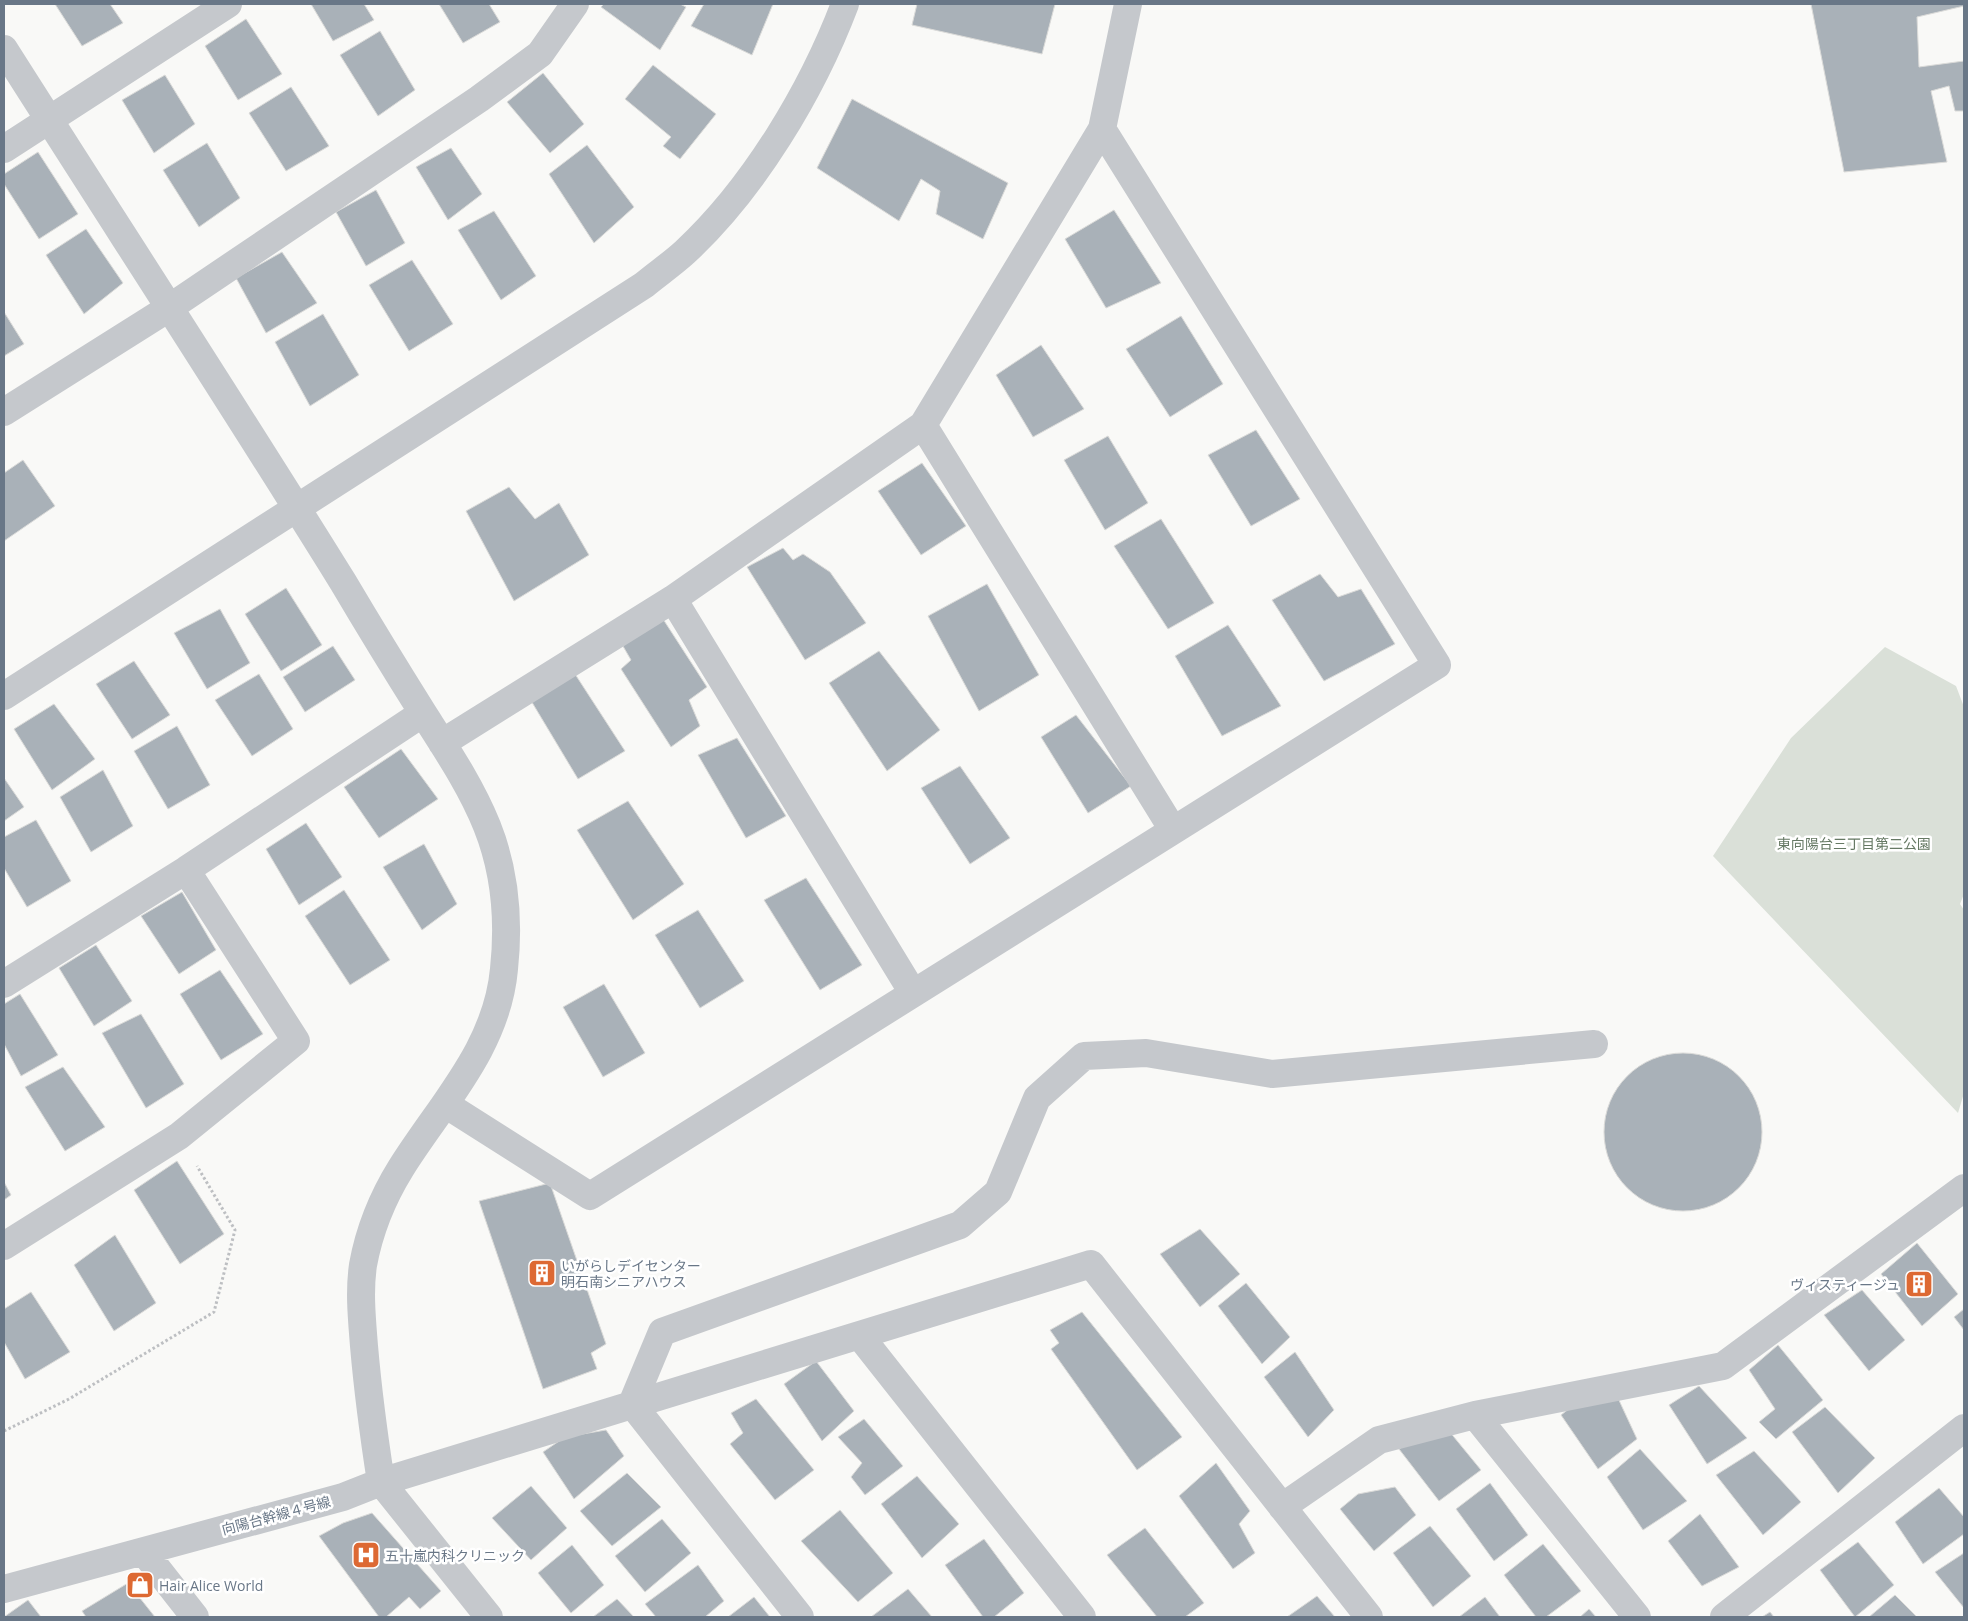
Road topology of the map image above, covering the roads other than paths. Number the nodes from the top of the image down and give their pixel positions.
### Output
1 (228, 4) edge
2 (575, 4) edge
3 (845, 4) edge
4 (1128, 4) edge
5 (4, 49) edge
6 (49, 120) junction
7 (1102, 128) junction
8 (4, 149) edge
9 (169, 308) junction
10 (4, 412) edge
11 (922, 425) junction
12 (296, 508) junction
13 (673, 599) junction
14 (4, 696) edge
15 (423, 713) junction
16 (442, 743) junction
17 (1173, 830) junction
18 (186, 870) junction
19 (4, 984) edge
20 (914, 993) junction
21 (1594, 1044) dead end
22 (445, 1104) junction
23 (1961, 1196) edge
24 (4, 1246) edge
25 (860, 1336) junction
26 (632, 1404) junction
27 (1475, 1415) junction
28 (1964, 1428) edge
29 (381, 1482) junction
30 (1282, 1507) junction
31 (144, 1552) junction
32 (4, 1589) edge
33 (195, 1617) edge
34 (488, 1617) edge
35 (800, 1617) edge
36 (1082, 1617) edge
37 (1370, 1617) edge
38 (1637, 1617) edge
39 (1724, 1617) edge

1 - 6 street
2 - 9 street
3 - 12 street
4 - 7 street
5 - 6 street
6 - 8 street
6 - 9 street
7 - 11 street
7 - 17 street
9 - 10 street
9 - 12 street
11 - 13 street
11 - 17 street
12 - 14 street
12 - 15 street
13 - 16 street
13 - 20 street
15 - 16 street
15 - 18 street
16 - 22 street
17 - 20 street
18 - 19 street
18 - 24 street
20 - 22 street
21 - 26 street
22 - 29 street
23 - 27 street
25 - 26 street, 向陽台幹線４号線
25 - 30 street, 向陽台幹線４号線
25 - 36 street
26 - 29 street, 向陽台幹線４号線
26 - 35 street
27 - 30 street
27 - 38 street
28 - 39 street
29 - 31 street, 向陽台幹線４号線
29 - 34 street
30 - 37 street
31 - 32 street, 向陽台幹線４号線
31 - 33 street

